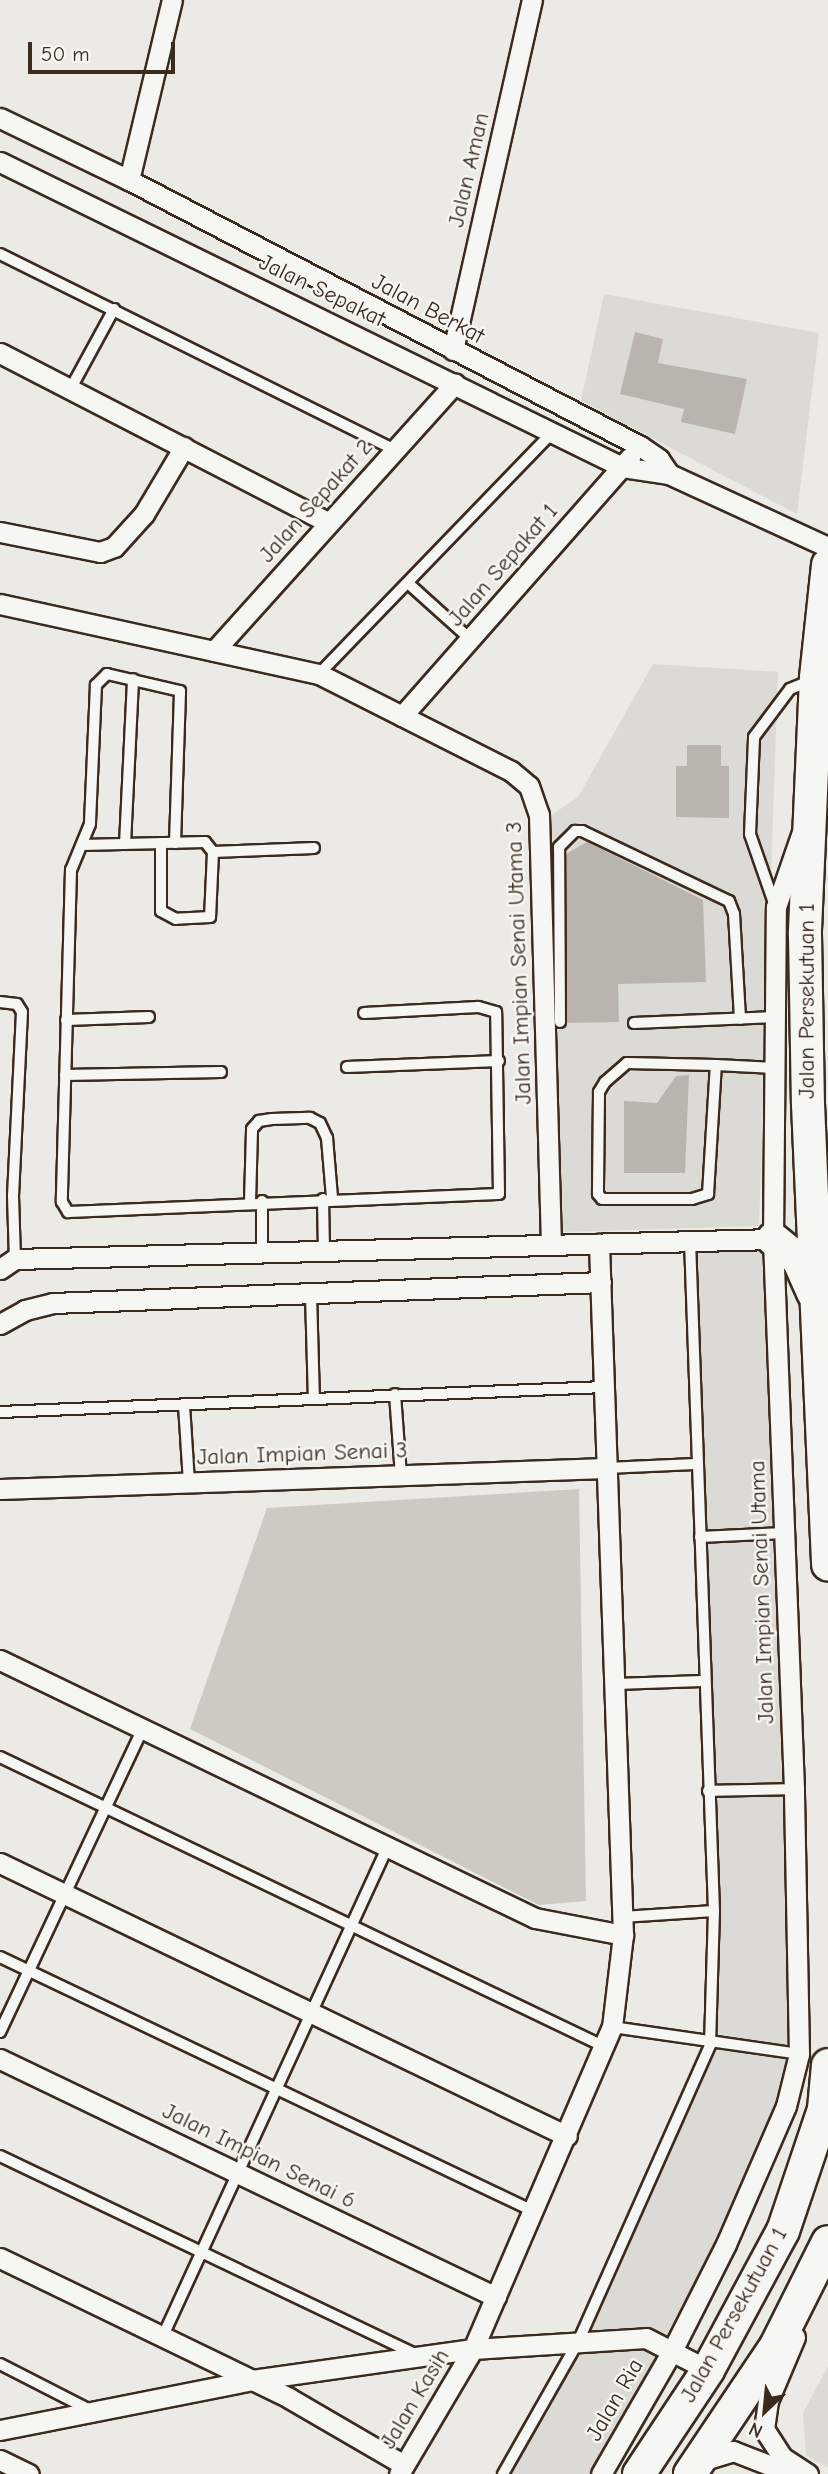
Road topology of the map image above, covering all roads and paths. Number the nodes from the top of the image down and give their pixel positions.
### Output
1 (172, 0) edge
2 (532, 0) edge
3 (0, 118) edge
4 (0, 162) edge
5 (129, 180) junction
6 (0, 254) edge
7 (114, 309) junction
8 (453, 350) junction
9 (0, 353) edge
10 (455, 383) junction
11 (71, 388) junction
12 (554, 431) junction
13 (640, 446) junction
14 (184, 447) junction
15 (395, 450) junction
16 (622, 467) junction
17 (669, 474) junction
18 (329, 523) junction
19 (0, 532) edge
20 (828, 547) edge
21 (828, 565) edge
22 (409, 584) junction
23 (0, 604) edge
24 (470, 639) junction
25 (214, 651) junction
26 (319, 674) junction
27 (816, 678) junction
28 (133, 679) junction
29 (402, 716) junction
30 (811, 810) junction
31 (175, 843) junction
32 (125, 844) junction
33 (161, 844) junction
34 (82, 845) junction
35 (314, 848) dead end
36 (213, 852) junction
37 (776, 907) junction
38 (550, 921) junction
39 (0, 1002) edge
40 (364, 1013) dead end
41 (149, 1017) dead end
42 (776, 1017) junction
43 (740, 1019) junction
44 (66, 1020) junction
45 (561, 1022) dead end
46 (635, 1023) dead end
47 (499, 1061) junction
48 (716, 1065) junction
49 (347, 1067) dead end
50 (775, 1068) junction
51 (220, 1072) dead end
52 (65, 1075) junction
53 (327, 1198) junction
54 (262, 1201) junction
55 (250, 1202) junction
56 (773, 1239) junction
57 (690, 1242) junction
58 (599, 1243) junction
59 (551, 1244) junction
60 (324, 1251) junction
61 (262, 1252) junction
62 (8, 1264) edge
63 (601, 1282) junction
64 (311, 1294) junction
65 (819, 1310) junction
66 (0, 1324) edge
67 (603, 1387) junction
68 (395, 1394) junction
69 (314, 1399) junction
70 (184, 1405) junction
71 (0, 1412) edge
72 (695, 1464) junction
73 (606, 1468) junction
74 (401, 1475) junction
75 (188, 1483) junction
76 (0, 1489) edge
77 (784, 1534) junction
78 (700, 1538) junction
79 (828, 1564) edge
80 (0, 1660) edge
81 (704, 1681) junction
82 (612, 1684) junction
83 (142, 1730) junction
84 (0, 1757) edge
85 (794, 1789) junction
86 (708, 1791) junction
87 (106, 1807) junction
88 (388, 1846) junction
89 (0, 1863) edge
90 (65, 1894) junction
91 (714, 1911) junction
92 (351, 1926) junction
93 (622, 1926) junction
94 (0, 1957) edge
95 (29, 1971) junction
96 (310, 2011) junction
97 (612, 2028) junction
98 (0, 2032) edge
99 (710, 2045) junction
100 (605, 2047) junction
101 (0, 2060) edge
102 (813, 2060) edge
103 (275, 2086) junction
104 (567, 2136) junction
105 (0, 2156) edge
106 (237, 2172) junction
107 (533, 2212) junction
108 (828, 2242) edge
109 (200, 2250) junction
110 (828, 2252) edge
111 (0, 2258) edge
112 (496, 2297) junction
113 (162, 2338) junction
114 (578, 2342) junction
115 (473, 2349) junction
116 (672, 2351) junction
117 (420, 2356) junction
118 (0, 2364) edge
119 (708, 2370) junction
120 (251, 2380) junction
121 (94, 2412) junction
122 (0, 2430) edge
123 (0, 2460) edge
124 (694, 2468) edge
125 (401, 2469) edge
126 (29, 2474) edge
127 (503, 2474) edge
128 (601, 2474) edge
129 (639, 2474) edge
130 (792, 2474) edge
131 (808, 2474) edge

1 - 5 street
2 - 8 street, Jalan Aman
3 - 5 street, Jalan Berkat
4 - 10 street, Jalan Sepakat
5 - 8 street, Jalan Berkat
6 - 7 lane
7 - 11 lane
7 - 15 lane
8 - 13 street, Jalan Berkat
9 - 11 street
10 - 12 street, Jalan Sepakat
10 - 15 street, Jalan Sepakat 2
11 - 14 street
12 - 16 street, Jalan Sepakat
12 - 22 lane
13 - 16 street, Jalan Sepakat 1
13 - 17 street, Jalan Berkat
14 - 18 street
14 - 19 street
15 - 18 street, Jalan Sepakat 2
16 - 17 street, Jalan Sepakat
16 - 24 street, Jalan Sepakat 1
17 - 20 street, Jalan Berkat
18 - 25 street, Jalan Sepakat 2
21 - 27 highway, Jalan Persekutuan 1
22 - 24 lane
22 - 26 lane
23 - 25 street, Jalan Impian Senai Utama 3
24 - 29 street, Jalan Sepakat 1
25 - 26 street, Jalan Impian Senai Utama 3
26 - 29 street, Jalan Impian Senai Utama 3
27 - 30 highway, Jalan Persekutuan 1
27 - 37 lane
28 - 31 lane
28 - 32 lane
28 - 34 lane
29 - 38 street, Jalan Impian Senai Utama 3
30 - 37 street, Jalan Impian Senai Utama
30 - 65 highway, Jalan Persekutuan 1
31 - 33 lane
31 - 36 lane
32 - 33 lane
32 - 34 lane
33 - 36 lane
34 - 44 lane
35 - 36 lane
37 - 42 street, Jalan Impian Senai Utama
38 - 43 lane
38 - 45 lane
38 - 59 street, Jalan Impian Senai Utama 3
39 - 62 lane
40 - 47 lane
41 - 44 lane
42 - 43 lane
42 - 50 street, Jalan Impian Senai Utama
43 - 46 lane
44 - 52 lane
47 - 49 lane
47 - 53 lane
48 - 48 lane
48 - 50 lane
50 - 56 street, Jalan Impian Senai Utama
51 - 52 lane
52 - 55 lane
53 - 54 lane
53 - 55 lane
53 - 60 lane
54 - 55 lane
54 - 61 lane
56 - 57 street
56 - 65 highway
56 - 77 street, Jalan Impian Senai Utama
57 - 58 street
57 - 72 lane
58 - 59 street
58 - 63 street, Jalan Kasih
59 - 60 street
60 - 61 street
61 - 62 street
63 - 64 street
63 - 67 street, Jalan Kasih
64 - 66 street
64 - 69 lane
65 - 79 highway, Jalan Persekutuan 1
67 - 68 lane
67 - 73 street, Jalan Kasih
68 - 69 lane
68 - 74 lane
69 - 70 lane
70 - 71 lane
70 - 75 lane
72 - 73 lane
72 - 78 lane
73 - 74 street, Jalan Impian Senai 3
73 - 82 street, Jalan Kasih
74 - 75 street, Jalan Impian Senai 3
75 - 76 street, Jalan Impian Senai 3
77 - 78 lane
77 - 85 street, Jalan Impian Senai Utama
78 - 81 lane
80 - 83 street
81 - 82 lane
81 - 86 lane
82 - 93 street, Jalan Kasih
83 - 87 lane
83 - 88 street
84 - 87 lane
85 - 86 lane
85 - 102 street, Jalan Impian Senai Utama
86 - 91 lane
87 - 90 lane
87 - 92 lane
88 - 92 lane
88 - 93 street
89 - 90 street
90 - 95 lane
90 - 96 street
91 - 93 lane
91 - 99 lane
92 - 96 lane
92 - 100 lane
93 - 97 street, Jalan Kasih
94 - 95 lane
95 - 98 lane
95 - 103 lane
96 - 103 lane
96 - 104 street
97 - 99 lane
97 - 100 street, Jalan Kasih
99 - 102 lane
99 - 114 lane
100 - 104 street, Jalan Kasih
101 - 106 street, Jalan Impian Senai 6
102 - 116 street, Jalan Impian Senai Utama
102 - 119 highway, Jalan Persekutuan 1
103 - 106 lane
103 - 107 lane
104 - 107 street, Jalan Kasih
105 - 109 lane
106 - 109 lane
106 - 112 street, Jalan Impian Senai 6
107 - 112 street, Jalan Kasih
108 - 124 highway, Jalan Persekutuan 1
109 - 113 lane
109 - 117 lane
110 - 131 street
111 - 113 street
112 - 115 street, Jalan Kasih
113 - 120 street
114 - 115 street
114 - 116 street
114 - 127 lane
115 - 117 street
115 - 125 street, Jalan Kasih
116 - 119 street
116 - 128 street, Jalan Ria
117 - 120 street
118 - 121 lane
119 - 129 highway, Jalan Persekutuan 1
120 - 121 street
120 - 125 street
121 - 122 street
123 - 126 street
124 - 130 street

